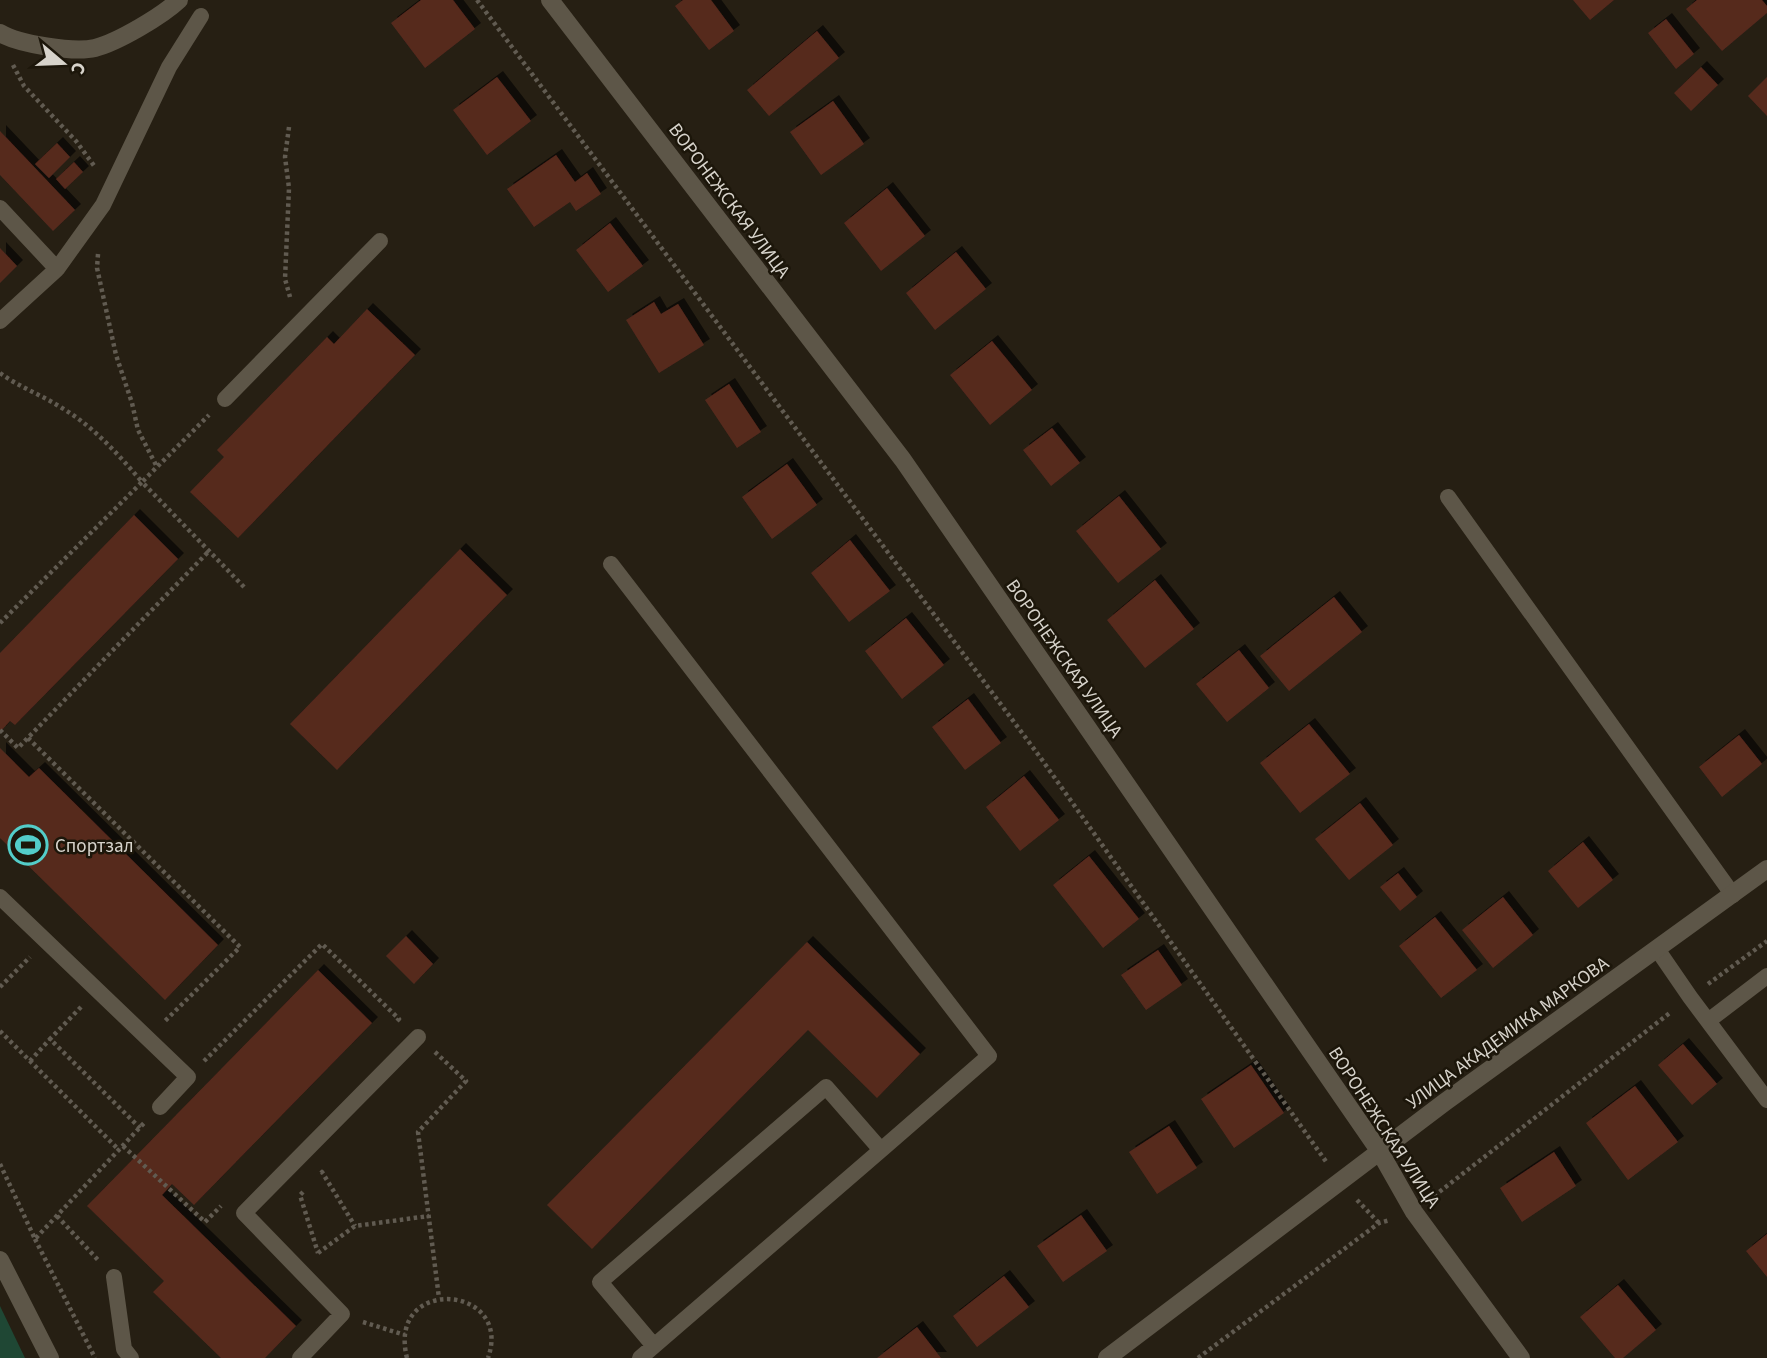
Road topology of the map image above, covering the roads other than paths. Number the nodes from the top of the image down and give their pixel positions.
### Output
1 (550, 0) edge
2 (174, 5) edge
3 (201, 16) dead end
4 (0, 33) edge
5 (0, 208) edge
6 (380, 242) dead end
7 (57, 269) junction
8 (0, 321) edge
9 (225, 398) road end
10 (1448, 497) dead end
11 (611, 564) dead end
12 (1767, 869) edge
13 (1733, 895) junction
14 (0, 897) edge
15 (1657, 949) junction
16 (1767, 976) edge
17 (1707, 1021) junction
18 (418, 1037) road end
19 (1767, 1100) edge
20 (160, 1107) road end
21 (881, 1150) junction
22 (1380, 1152) junction
23 (0, 1260) edge
24 (114, 1277) road end
25 (654, 1346) junction
26 (50, 1358) edge
27 (131, 1358) edge
28 (300, 1358) edge
29 (640, 1358) edge
30 (1107, 1358) edge
31 (1521, 1358) edge

1 - 22 street, ВОРОНЕЖСКАЯ УЛИЦА
2 - 4 street
3 - 7 lane
5 - 7 lane
6 - 9 lane
7 - 8 lane
10 - 13 lane
11 - 21 lane
12 - 13 street, УЛИЦА АКАДЕМИКА МАРКОВА
13 - 15 street, УЛИЦА АКАДЕМИКА МАРКОВА
14 - 20 lane
15 - 17 lane
15 - 22 street, УЛИЦА АКАДЕМИКА МАРКОВА
16 - 17 lane
17 - 19 lane
18 - 28 lane
21 - 25 lane
21 - 25 lane
22 - 30 street, УЛИЦА АКАДЕМИКА МАРКОВА
22 - 31 street, ВОРОНЕЖСКАЯ УЛИЦА
23 - 26 street
24 - 27 lane
25 - 29 lane

